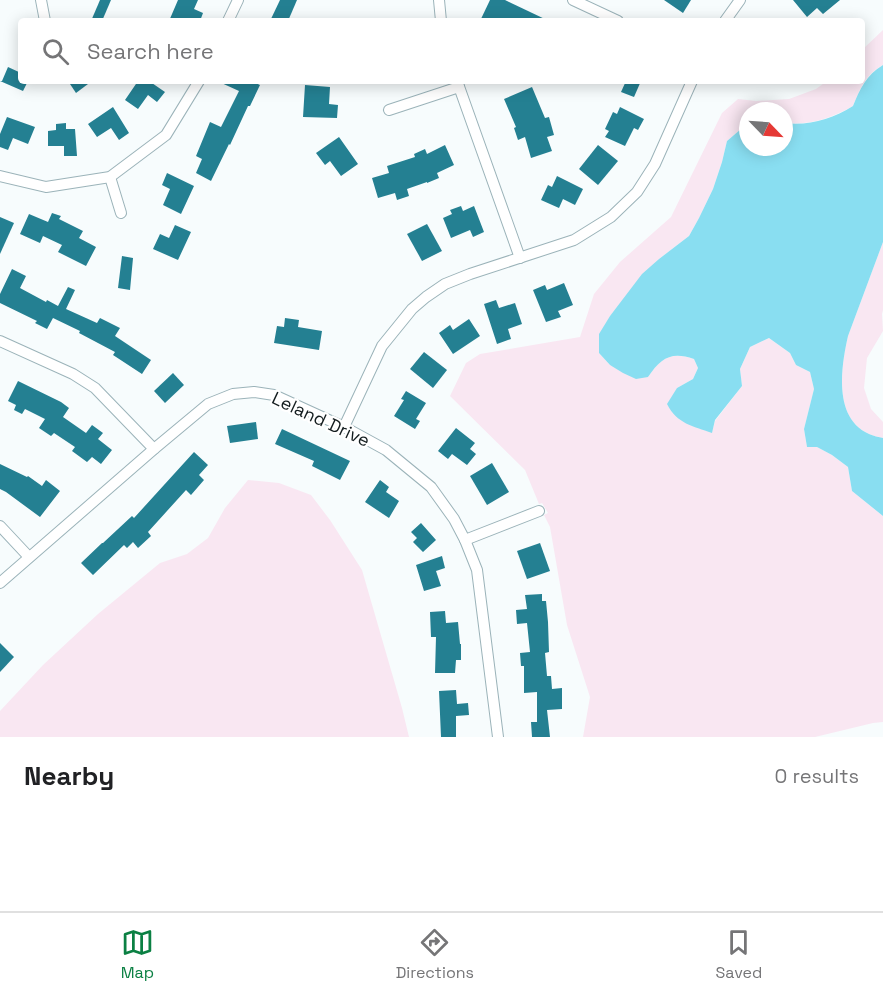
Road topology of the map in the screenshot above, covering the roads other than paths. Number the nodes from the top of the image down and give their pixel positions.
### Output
1 (41, 0) edge
2 (238, 0) edge
3 (439, 0) edge
4 (573, 0) edge
5 (740, 0) edge
6 (44, 18) edge
7 (229, 18) edge
8 (441, 18) edge
9 (612, 18) edge
10 (727, 18) edge
11 (197, 84) edge
12 (458, 84) edge
13 (691, 84) edge
14 (389, 110) dead end
15 (0, 176) edge
16 (110, 177) junction
17 (121, 213) dead end
18 (520, 258) junction
19 (0, 341) edge
20 (344, 427) junction
21 (154, 449) junction
22 (540, 510) dead end
23 (0, 526) edge
24 (465, 540) junction
25 (29, 557) junction
26 (0, 583) edge
27 (498, 737) edge

1 - 6 street
2 - 7 street
3 - 8 street
4 - 9 street
5 - 10 street
11 - 16 street
12 - 14 street
12 - 18 street
13 - 18 street
15 - 16 street
16 - 17 street
18 - 20 street
19 - 21 street
20 - 21 street, Leland Drive
20 - 24 street, Leland Drive
21 - 25 street, Leland Drive
22 - 24 street
23 - 25 street
24 - 27 street, Leland Drive
25 - 26 street, Leland Drive

